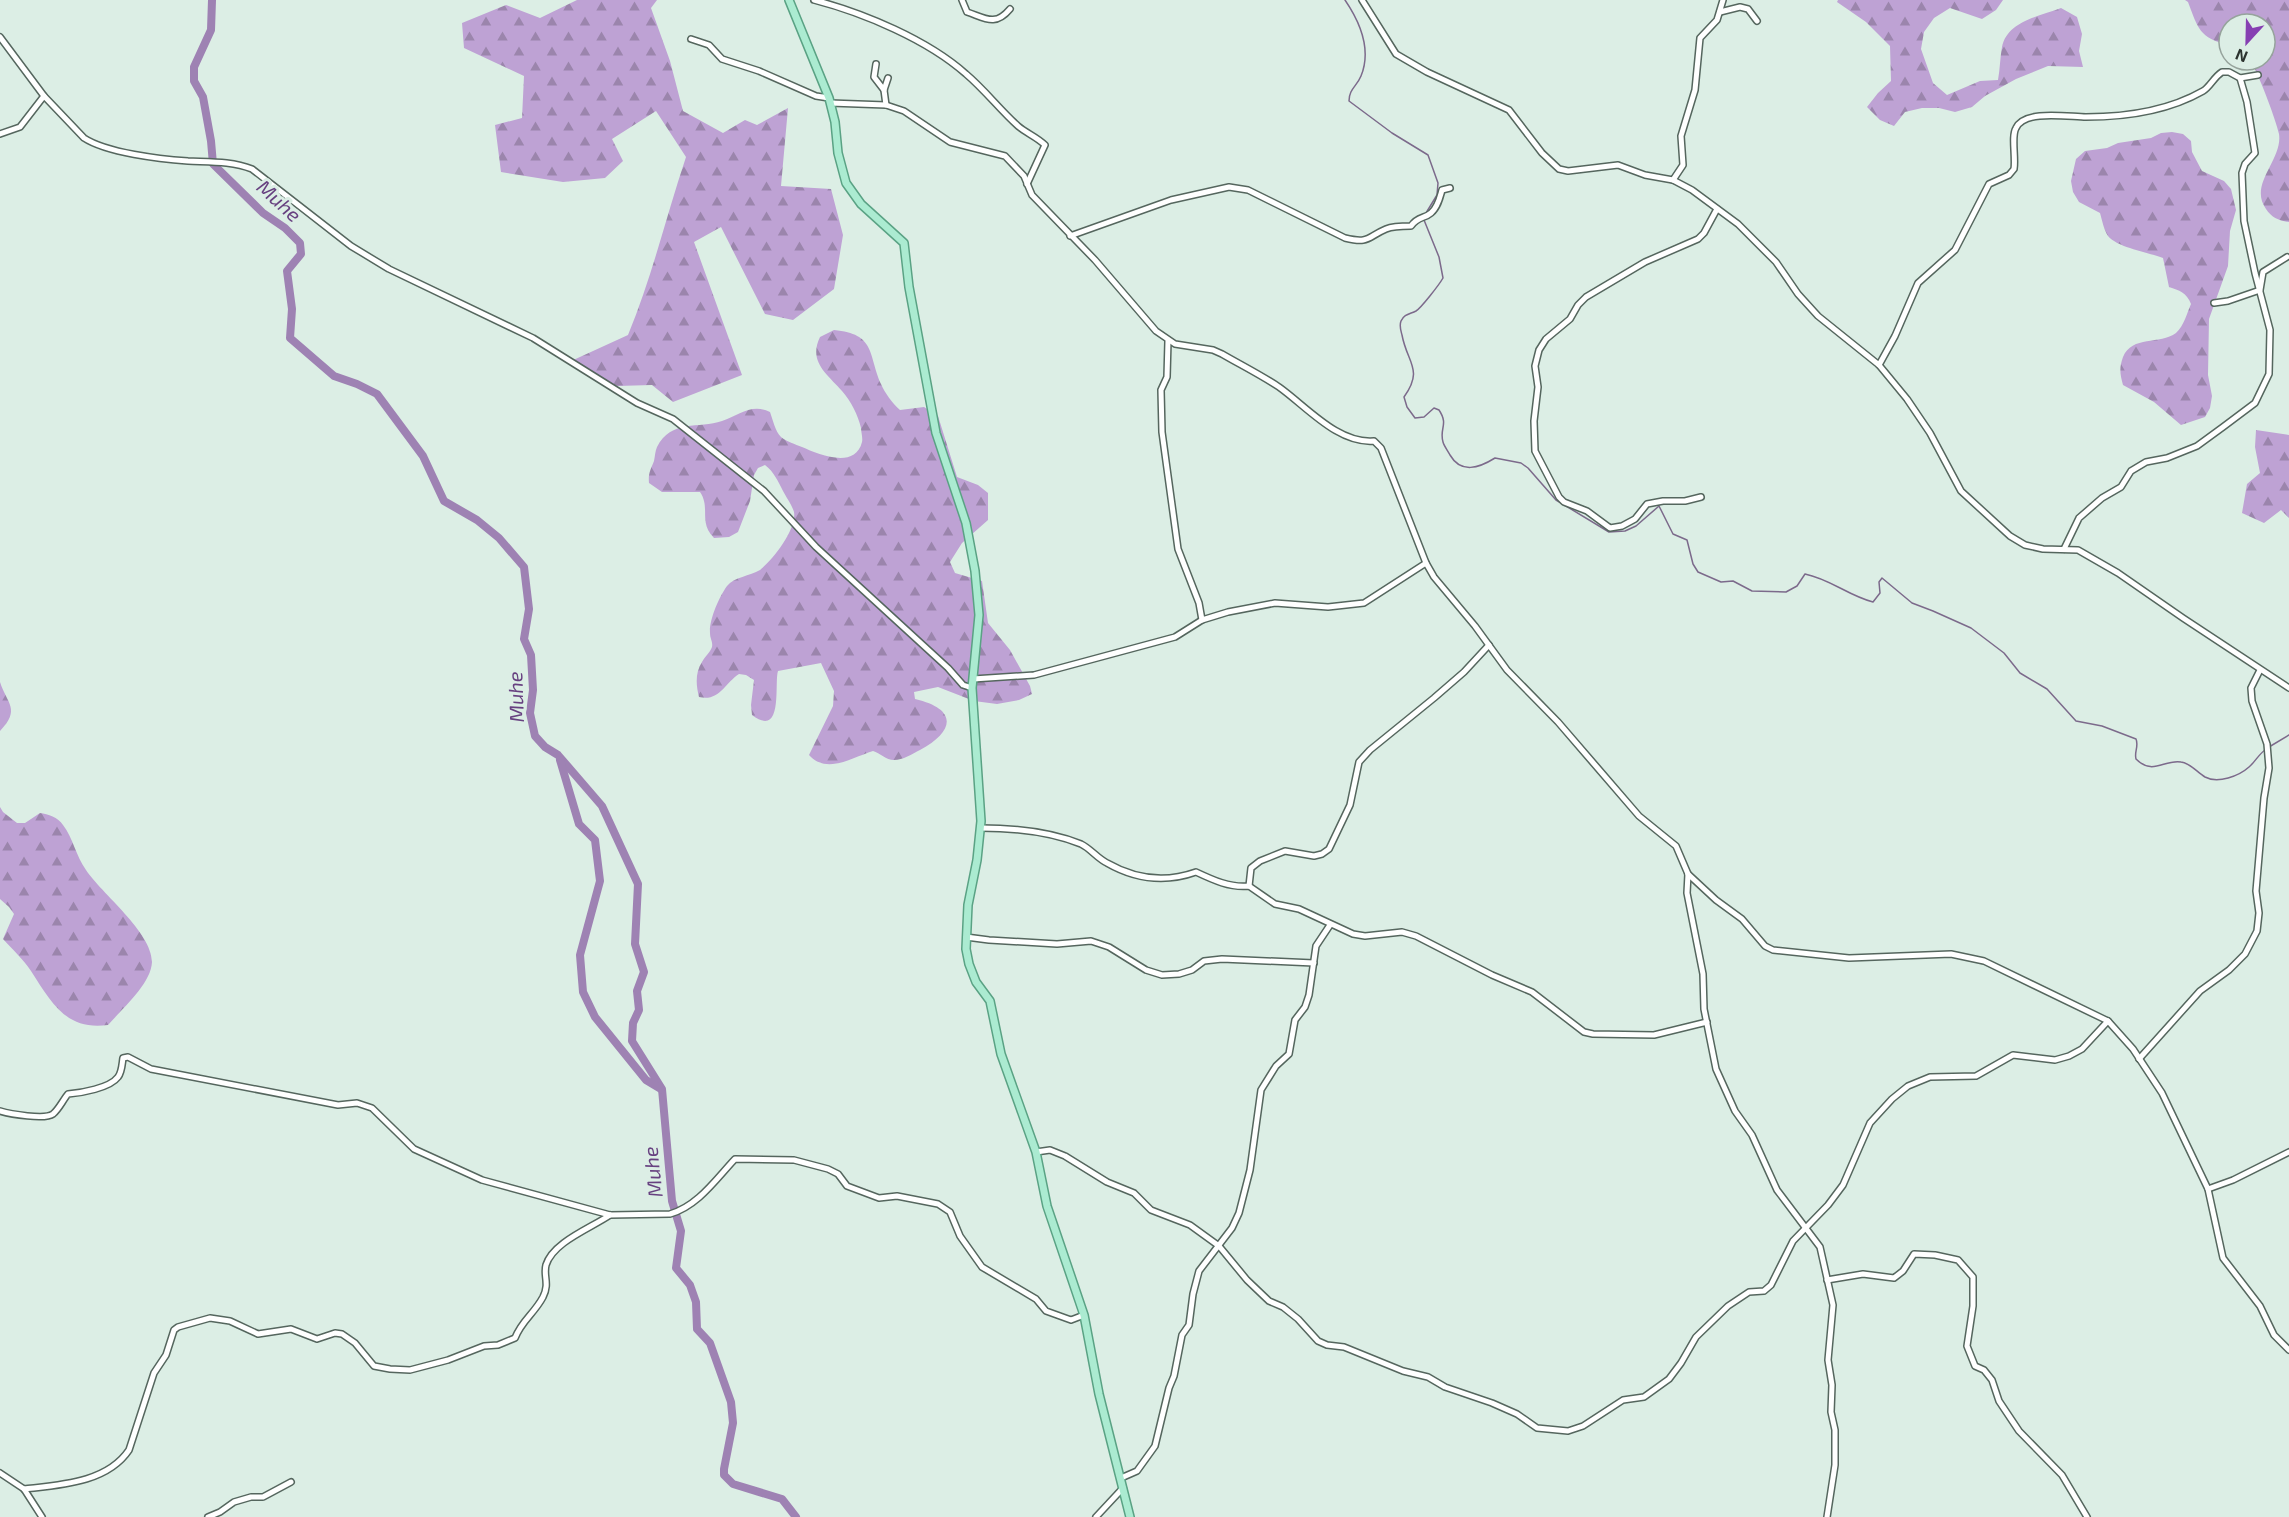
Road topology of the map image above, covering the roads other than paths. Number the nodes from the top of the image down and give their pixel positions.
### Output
1 (789, 0) edge
2 (814, 0) edge
3 (962, 0) edge
4 (1362, 0) edge
5 (1724, 0) edge
6 (1010, 9) dead end
7 (1720, 12) junction
8 (1757, 21) dead end
9 (0, 39) edge
10 (691, 39) dead end
11 (876, 64) dead end
12 (2258, 75) dead end
13 (888, 78) dead end
14 (2240, 78) junction
15 (884, 90) junction
16 (44, 96) junction
17 (830, 101) junction
18 (886, 105) junction
19 (0, 134) edge
20 (1673, 180) junction
21 (1028, 184) junction
22 (1450, 188) dead end
23 (1717, 209) junction
24 (1070, 236) junction
25 (2287, 257) dead end
26 (2260, 290) junction
27 (2214, 303) dead end
28 (1168, 341) junction
29 (1879, 365) junction
30 (1701, 497) dead end
31 (2064, 549) junction
32 (1426, 563) junction
33 (1203, 620) junction
34 (1489, 645) junction
35 (2260, 670) junction
36 (973, 679) junction
37 (972, 688) junction
38 (2289, 688) edge
39 (981, 828) junction
40 (1688, 874) junction
41 (1249, 886) junction
42 (1330, 925) junction
43 (966, 937) junction
44 (1314, 963) junction
45 (2108, 1021) junction
46 (1707, 1022) junction
47 (2139, 1059) junction
48 (0, 1111) edge
49 (1036, 1152) junction
50 (2289, 1152) edge
51 (2208, 1189) junction
52 (610, 1215) junction
53 (1807, 1228) junction
54 (1219, 1246) junction
55 (1827, 1280) junction
56 (1084, 1315) junction
57 (2289, 1350) edge
58 (0, 1473) edge
59 (1121, 1478) junction
60 (291, 1482) dead end
61 (1123, 1488) junction
62 (24, 1489) junction
63 (41, 1515) edge
64 (33, 1517) edge
65 (208, 1517) edge
66 (1096, 1517) edge
67 (1130, 1517) edge
68 (1827, 1517) edge
69 (2087, 1517) edge

1 - 17 main road
2 - 21 street
3 - 6 street
4 - 20 street
5 - 7 street
7 - 8 street
7 - 20 street
9 - 16 street
10 - 17 street
11 - 15 street
12 - 14 street
13 - 15 street
14 - 26 street
14 - 29 street
15 - 18 street
16 - 19 street
16 - 37 street
17 - 18 street
17 - 36 main road
18 - 21 street
20 - 23 street
21 - 24 street
22 - 24 street
23 - 29 street
23 - 30 street
24 - 28 street
25 - 26 street
26 - 27 street
26 - 31 street
28 - 32 street
28 - 33 street
29 - 31 street
31 - 35 street
32 - 33 street
32 - 34 street
33 - 36 street
34 - 40 street
34 - 41 street
35 - 38 street
35 - 47 street
36 - 37 main road
37 - 39 main road
39 - 41 street
39 - 43 main road
40 - 45 street
40 - 46 street
41 - 42 street
42 - 44 street
42 - 46 street
43 - 44 street
43 - 49 main road
44 - 54 street
45 - 47 street
45 - 53 street
46 - 53 street
47 - 51 street
48 - 52 street
49 - 54 street
49 - 56 main road
50 - 51 street
51 - 57 street
52 - 56 street
52 - 62 street
53 - 54 street
53 - 55 street
54 - 59 street
55 - 68 street
55 - 69 street
56 - 59 main road
58 - 62 street
59 - 61 main road
60 - 65 street
61 - 66 street
61 - 67 main road
62 - 63 street
63 - 64 street

